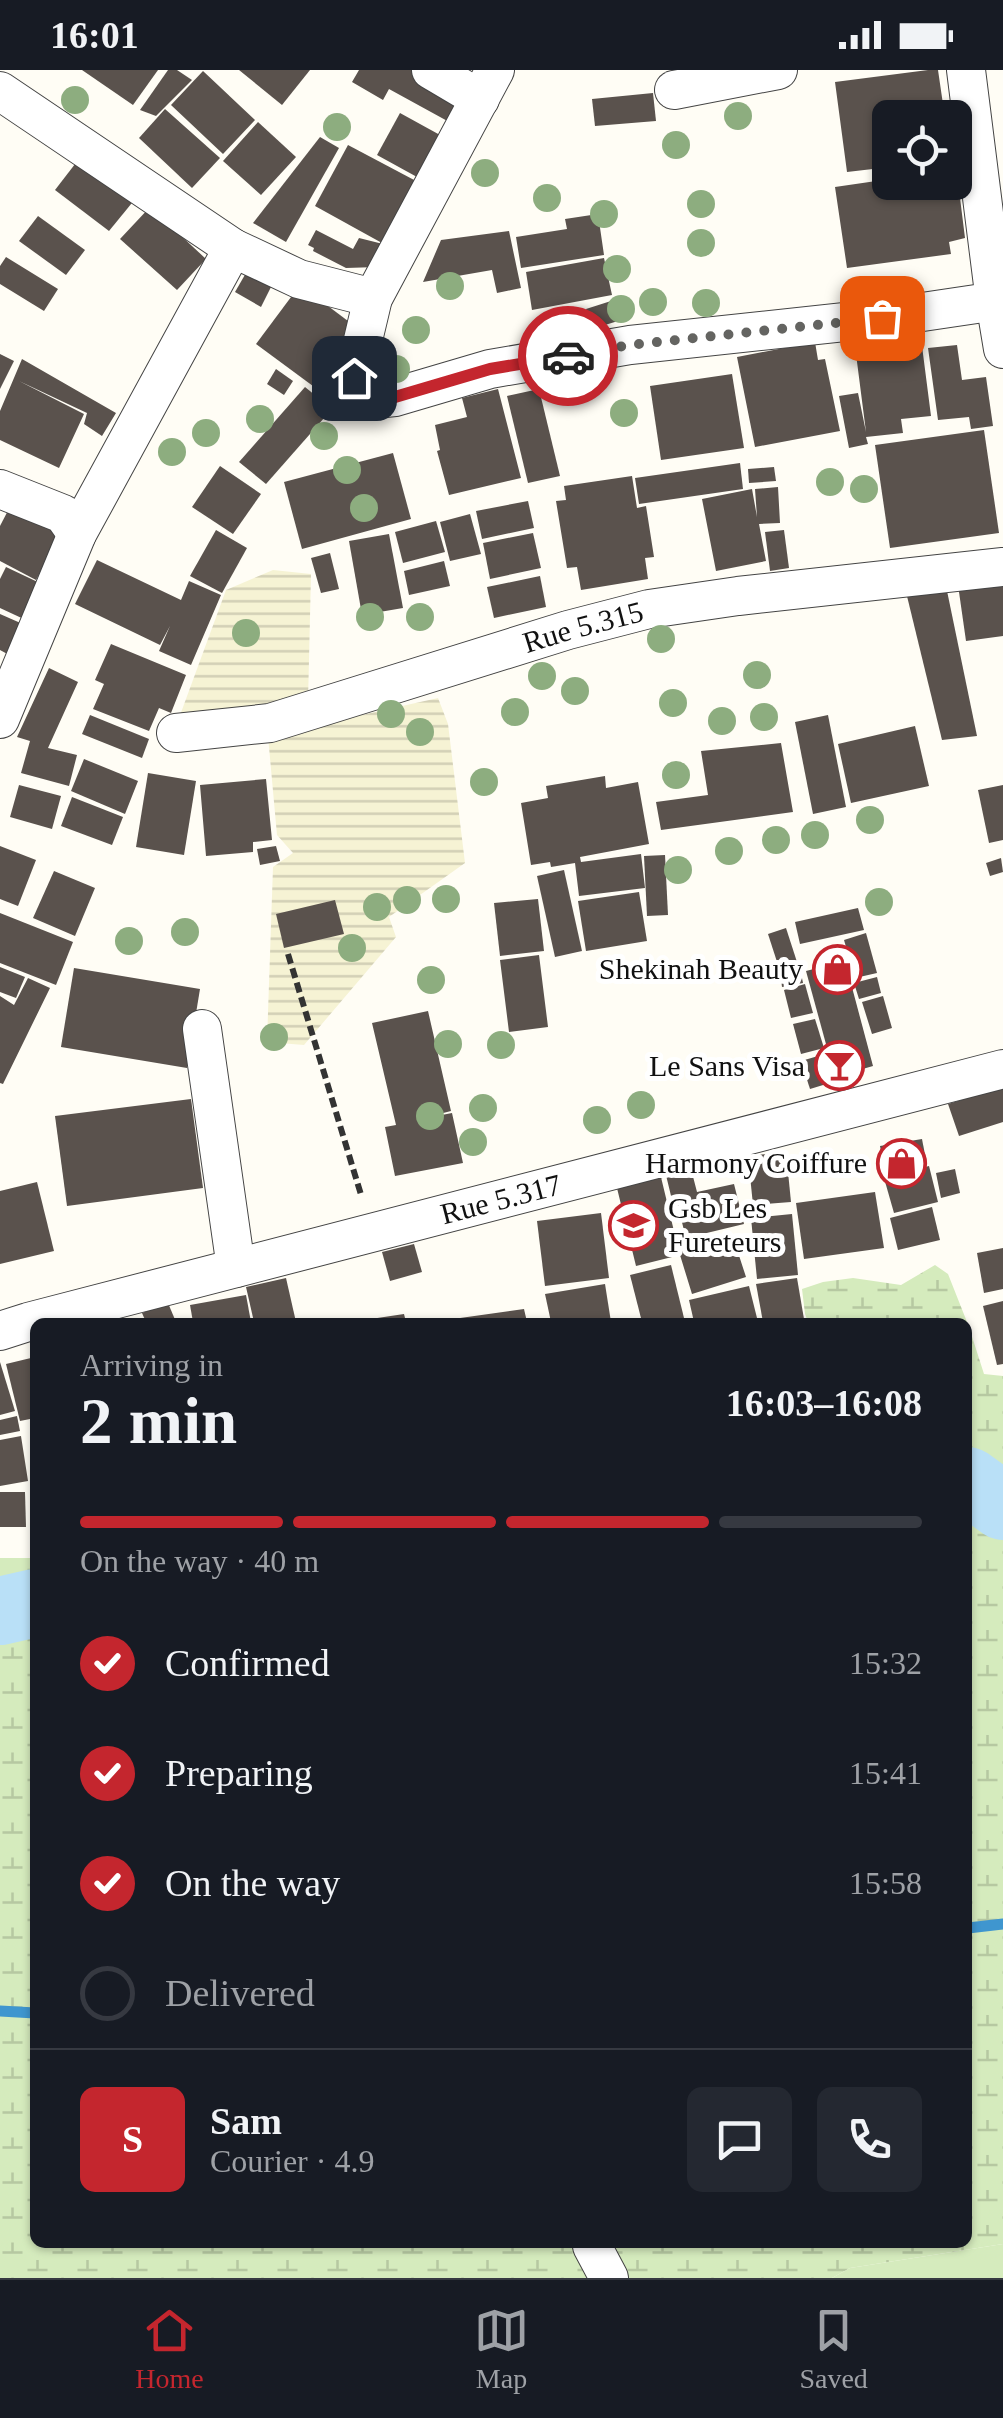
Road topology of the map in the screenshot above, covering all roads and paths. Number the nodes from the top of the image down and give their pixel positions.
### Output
1 (430, 70) edge
2 (778, 70) edge
3 (966, 70) edge
4 (488, 84) edge
5 (674, 90) dead end
6 (0, 91) edge
7 (233, 248) junction
8 (373, 298) junction
9 (999, 300) edge
10 (1003, 349) edge
11 (0, 489) edge
12 (78, 534) junction
13 (1003, 568) edge
14 (0, 719) edge
15 (176, 733) dead end
16 (288, 954) dead end
17 (202, 1029) dead end
18 (1003, 1069) edge
19 (372, 1232) junction
20 (236, 1268) junction
21 (43, 1318) edge
22 (30, 1321) edge
23 (0, 1331) edge

1 - 4 street
2 - 5 street
3 - 9 street
4 - 8 street
6 - 7 street
7 - 8 street
7 - 12 street
8 - 9 street
9 - 10 street
11 - 12 street
12 - 14 street
13 - 15 street, Rue 5.315
16 - 19 path
17 - 20 street
18 - 19 street, Rue 5.317
19 - 20 street, Rue 5.317
20 - 21 street, Rue 5.317
22 - 23 street, Rue 5.317

